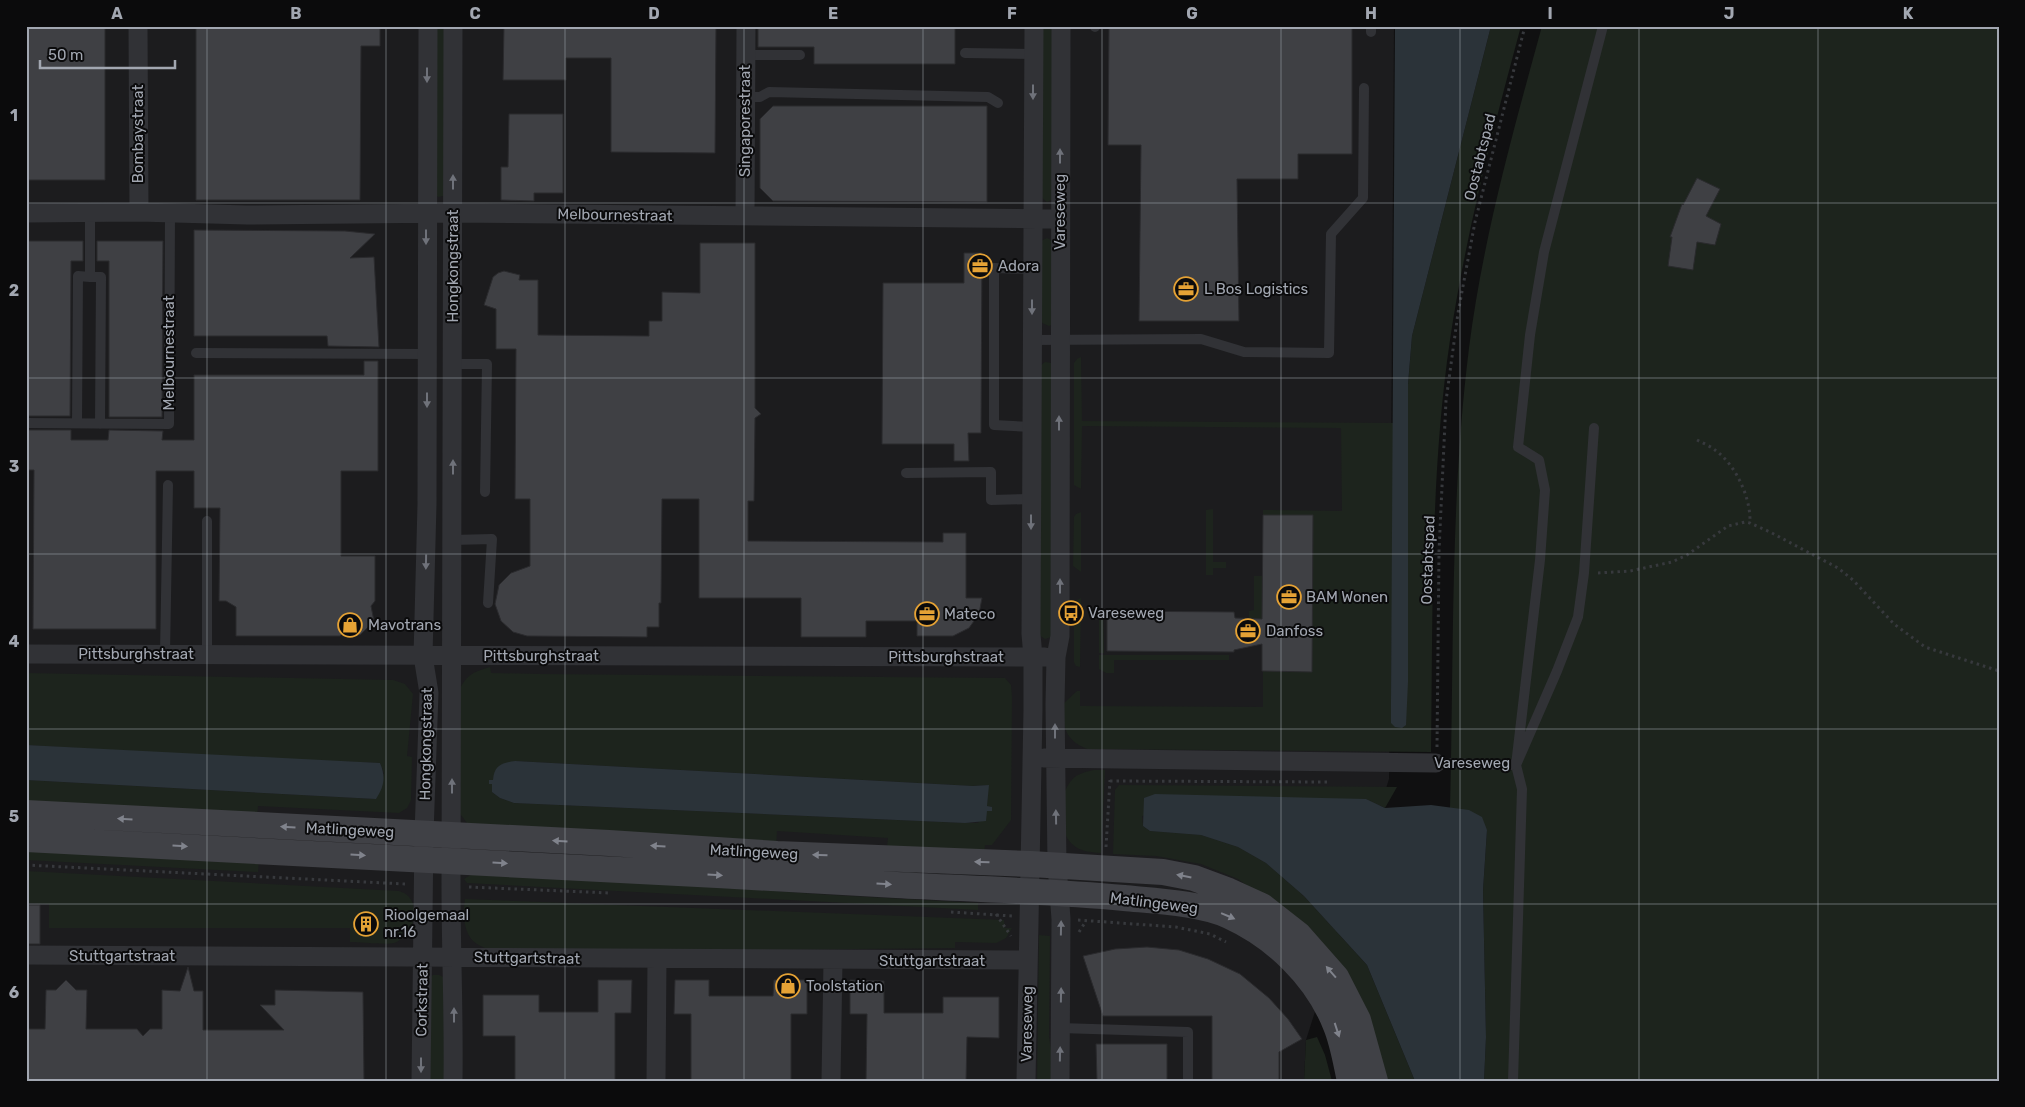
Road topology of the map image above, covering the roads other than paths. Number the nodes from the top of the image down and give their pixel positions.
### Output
1 (138, 26) edge
2 (428, 26) edge
3 (453, 26) edge
4 (746, 26) edge
5 (1034, 26) edge
6 (1061, 26) edge
7 (1603, 26) edge
8 (965, 53) dead end
9 (1034, 54) junction
10 (746, 55) junction
11 (800, 55) dead end
12 (1364, 88) dead end
13 (746, 97) junction
14 (998, 103) dead end
15 (90, 212) junction
16 (139, 212) junction
17 (26, 213) edge
18 (170, 213) junction
19 (426, 213) junction
20 (453, 213) junction
21 (745, 216) junction
22 (1033, 218) junction
23 (1060, 219) junction
24 (1032, 269) junction
25 (90, 277) junction
26 (1032, 340) junction
27 (1059, 340) junction
28 (196, 353) dead end
29 (427, 354) junction
30 (453, 364) junction
31 (26, 423) edge
32 (77, 423) junction
33 (100, 424) junction
34 (1032, 426) junction
35 (1594, 428) dead end
36 (906, 473) dead end
37 (168, 485) dead end
38 (486, 492) dead end
39 (1031, 500) junction
40 (427, 504) junction
41 (452, 505) junction
42 (207, 521) dead end
43 (452, 540) junction
44 (488, 603) dead end
45 (26, 654) edge
46 (164, 654) junction
47 (207, 654) junction
48 (424, 656) junction
49 (452, 656) junction
50 (1033, 657) junction
51 (1056, 657) junction
52 (1032, 758) junction
53 (1055, 758) junction
54 (1436, 763) joint
55 (1516, 765) junction
56 (26, 814) edge
57 (26, 839) edge
58 (423, 846) junction
59 (452, 847) junction
60 (1031, 864) junction
61 (1057, 865) junction
62 (1031, 891) junction
63 (1059, 893) junction
64 (26, 955) edge
65 (423, 957) junction
66 (451, 957) junction
67 (657, 959) junction
68 (1028, 960) junction
69 (833, 961) junction
70 (1060, 1028) junction
71 (421, 1081) edge
72 (454, 1081) edge
73 (656, 1081) edge
74 (831, 1081) edge
75 (1026, 1081) edge
76 (1060, 1081) edge
77 (1188, 1081) edge
78 (1350, 1081) edge
79 (1375, 1081) edge
80 (1513, 1081) edge

1 - 16 street, Bombaystraat
2 -> 19 street, Hongkongstraat
20 -> 3 street, Hongkongstraat
4 - 10 street, Singaporestraat
5 - 9 street, Vareseweg
23 -> 6 street, Vareseweg
7 - 55 lane
8 - 9 lane
9 -> 22 street, Vareseweg
10 - 11 lane
10 - 13 street, Singaporestraat
12 - 27 lane
13 - 14 lane
13 - 21 street, Singaporestraat
15 - 16 street, Melbournestraat
15 - 17 street, Melbournestraat
15 - 25 lane
16 - 18 street, Melbournestraat
18 - 19 street, Melbournestraat
18 - 33 lane, Melbournestraat
19 - 20 street, Melbournestraat
19 -> 29 street, Hongkongstraat
20 - 21 street, Melbournestraat
20 - 30 street, Hongkongstraat
21 - 22 street, Melbournestraat
22 - 23 street, Melbournestraat
22 - 24 street, Vareseweg
23 - 27 street, Vareseweg
24 -> 26 street, Vareseweg
24 - 34 lane
25 - 32 lane
25 - 33 lane
26 - 27 lane
26 - 34 street, Vareseweg
51 -> 27 street, Vareseweg
28 - 29 lane
29 -> 40 street, Hongkongstraat
30 - 38 lane
41 -> 30 street, Hongkongstraat
31 - 32 lane, Melbournestraat
32 - 33 lane, Melbournestraat
34 - 39 street, Vareseweg
35 - 55 lane, Vareseweg
36 - 39 lane
37 - 46 lane
39 -> 50 street, Vareseweg
40 - 41 street
40 -> 48 street, Hongkongstraat
41 - 43 street, Hongkongstraat
42 - 47 lane
43 - 44 lane
43 - 49 street, Hongkongstraat
45 - 46 street, Pittsburghstraat
46 - 47 street, Pittsburghstraat
47 - 48 street, Pittsburghstraat
48 - 49 street, Pittsburghstraat
48 - 58 street, Hongkongstraat
49 - 50 street, Pittsburghstraat
59 -> 49 street, Hongkongstraat
50 - 51 street, Pittsburghstraat
50 - 52 street, Vareseweg
53 -> 51 street, Vareseweg
52 - 53 street, Vareseweg
52 - 60 street, Vareseweg
53 - 54 street, Vareseweg
61 -> 53 street, Vareseweg
54 - 55 lane, Vareseweg
55 - 80 lane
58 -> 56 main road, Matlingeweg
57 -> 58 main road, Matlingeweg
58 - 59 main road, Matlingeweg
58 - 65 street, Corkstraat
60 -> 59 main road, Matlingeweg
59 -> 62 main road, Matlingeweg
59 - 66 street, Corkstraat
60 - 61 main road, Matlingeweg
60 - 62 street, Vareseweg
61 - 63 street, Vareseweg
79 -> 61 main road, Matlingeweg
62 - 63 main road, Matlingeweg
62 - 68 street, Vareseweg
70 -> 63 street, Vareseweg
63 -> 78 main road, Matlingeweg
64 - 65 street, Stuttgartstraat
65 - 66 street, Stuttgartstraat
65 -> 71 street, Corkstraat
66 - 67 street, Stuttgartstraat
72 -> 66 street, Corkstraat
67 - 69 street, Stuttgartstraat
67 - 73 street
68 - 69 street, Stuttgartstraat
68 - 75 street, Vareseweg
69 - 74 street
76 -> 70 street, Vareseweg
70 - 77 lane

